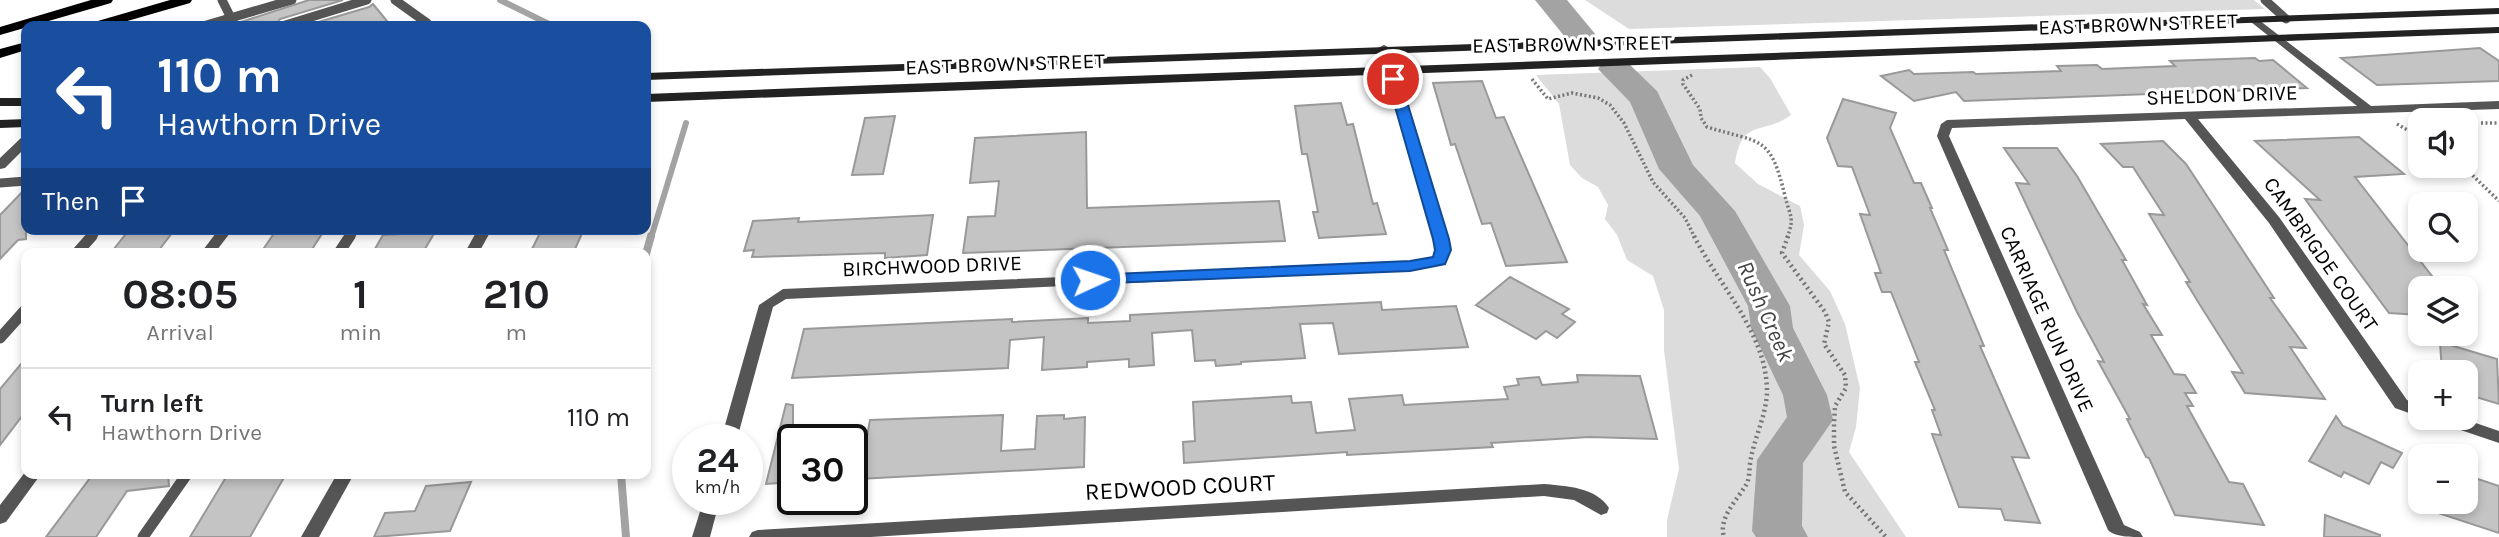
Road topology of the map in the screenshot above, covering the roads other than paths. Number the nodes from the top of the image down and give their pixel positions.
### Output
1 (106, 0) edge
2 (186, 0) edge
3 (222, 0) edge
4 (292, 0) edge
5 (366, 0) edge
6 (395, 0) edge
7 (2265, 0) edge
8 (2499, 11) edge
9 (2286, 19) junction
10 (2255, 20) junction
11 (34, 21) edge
12 (113, 21) edge
13 (232, 21) edge
14 (236, 21) edge
15 (298, 21) edge
16 (424, 21) edge
17 (21, 25) edge
18 (2499, 30) edge
19 (0, 31) edge
20 (2278, 38) junction
21 (21, 48) edge
22 (1384, 48) junction
23 (0, 54) edge
24 (1115, 58) junction
25 (1390, 68) junction
26 (651, 77) edge
27 (1115, 78) junction
28 (651, 98) edge
29 (0, 102) edge
30 (21, 102) edge
31 (2499, 104) edge
32 (2368, 109) junction
33 (2189, 116) junction
34 (21, 123) edge
35 (0, 124) edge
36 (1947, 124) joint
37 (21, 145) edge
38 (0, 165) edge
39 (21, 181) edge
40 (0, 183) edge
41 (21, 315) edge
42 (0, 338) edge
43 (2408, 407) edge
44 (733, 424) edge
45 (2478, 430) edge
46 (2499, 437) edge
47 (29, 479) edge
48 (184, 479) edge
49 (343, 479) edge
50 (1601, 508) dead end
51 (707, 515) edge
52 (0, 517) edge
53 (143, 537) edge
54 (310, 537) edge
55 (701, 537) edge
56 (758, 537) edge
57 (2134, 537) edge

1 - 11 main road
2 - 12 main road
3 - 13 lane
4 - 14 lane
5 - 15 lane
6 - 16 lane
7 - 9 lane
8 - 9 main road, EAST BROWN STREET
9 - 10 main road, EAST BROWN STREET
10 - 20 street
10 - 22 main road, EAST BROWN STREET
17 - 19 main road
18 - 20 main road, EAST BROWN STREET
20 - 25 main road, EAST BROWN STREET
20 - 32 street
21 - 23 main road
22 - 24 main road, EAST BROWN STREET
22 - 25 street
24 - 26 main road, EAST BROWN STREET
24 - 27 main road
25 - 27 main road, EAST BROWN STREET
25 - 44 street, BIRCHWOOD DRIVE
27 - 28 main road, EAST BROWN STREET
29 - 30 main road
31 - 32 street, SHELDON DRIVE
32 - 33 street, SHELDON DRIVE
33 - 36 street, SHELDON DRIVE
33 - 43 street, CAMBRIGDE COURT
34 - 35 main road
36 - 57 street, CARRIAGE RUN DRIVE
37 - 38 street
39 - 40 lane
41 - 42 lane
45 - 46 street
47 - 52 street
48 - 53 lane
49 - 54 street
50 - 56 street, REDWOOD COURT
51 - 55 street

